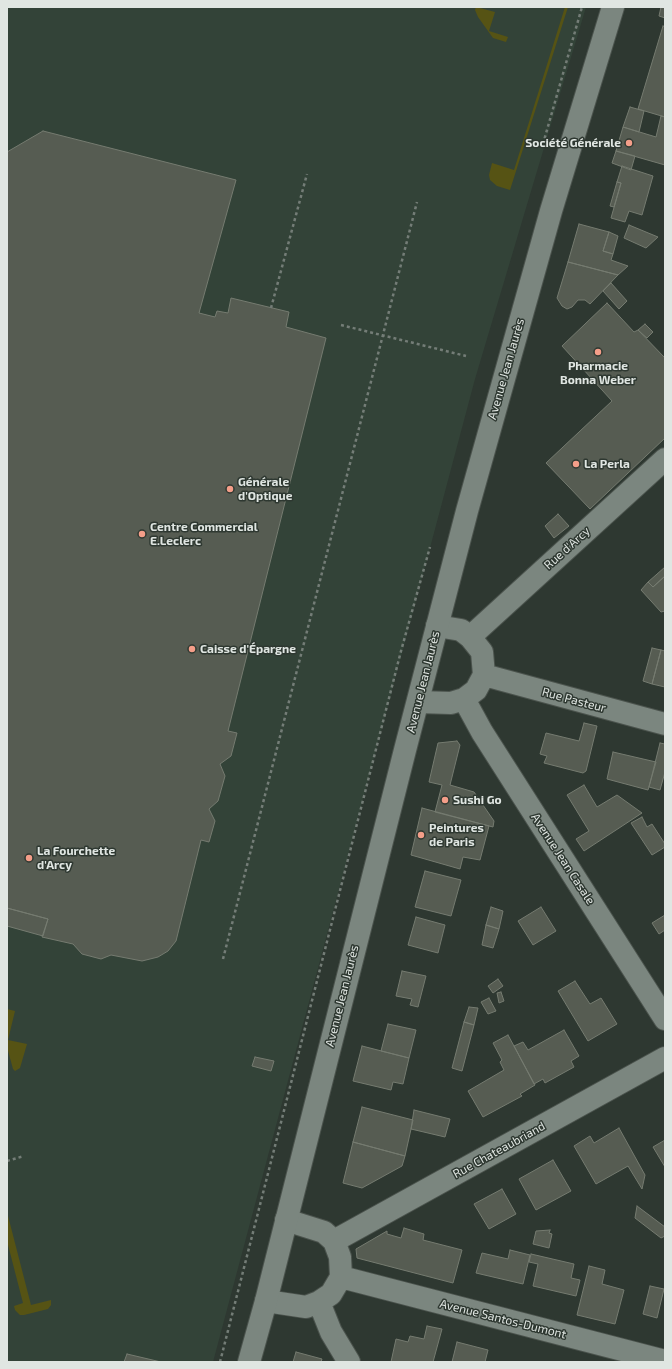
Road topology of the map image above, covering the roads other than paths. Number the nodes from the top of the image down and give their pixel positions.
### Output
1 (613, 7) edge
2 (665, 459) edge
3 (437, 626) junction
4 (470, 638) junction
5 (484, 675) junction
6 (464, 699) junction
7 (418, 702) junction
8 (665, 724) edge
9 (665, 1018) edge
10 (665, 1058) edge
11 (286, 1220) junction
12 (334, 1241) junction
13 (341, 1277) junction
14 (266, 1300) junction
15 (319, 1302) junction
16 (665, 1361) edge
17 (248, 1362) edge
18 (349, 1362) edge

1 - 3 street, Avenue Jean Jaurès
2 - 4 street, Rue d'Arcy
3 - 4 street
3 - 7 street, Avenue Jean Jaurès
4 - 5 street
5 - 6 street
5 - 8 street, Rue Pasteur
6 - 7 street
6 - 9 street, Avenue Jean Casale
7 - 11 street, Avenue Jean Jaurès
10 - 12 street, Rue Chateaubriand
11 - 12 street
11 - 14 street, Avenue Jean Jaurès
12 - 13 street
13 - 15 street
13 - 16 street, Avenue Santos-Dumont
14 - 15 street
14 - 17 street, Avenue Jean Jaurès
15 - 18 street

